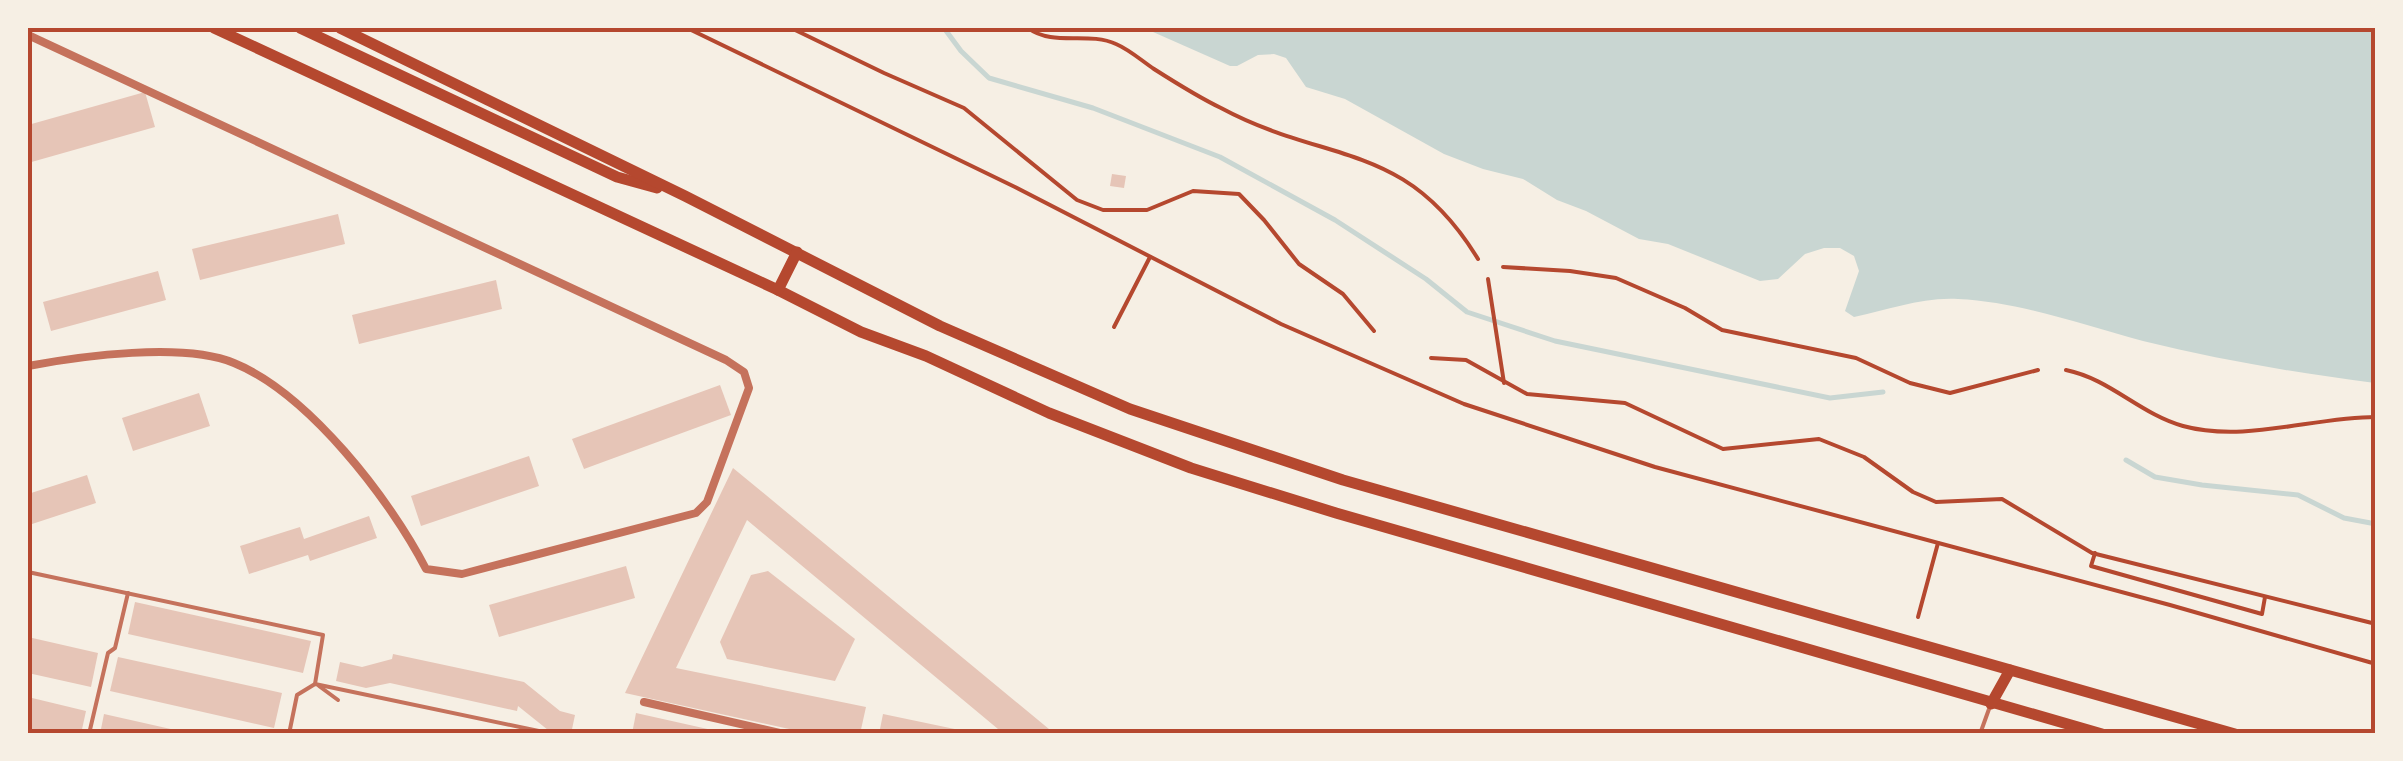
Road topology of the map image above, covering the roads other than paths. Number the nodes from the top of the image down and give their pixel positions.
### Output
1 (214, 28) edge
2 (300, 28) edge
3 (340, 28) edge
4 (28, 35) edge
5 (685, 196) junction
6 (797, 252) junction
7 (778, 290) junction
8 (28, 366) edge
9 (28, 572) edge
10 (128, 593) junction
11 (2010, 670) junction
12 (315, 684) junction
13 (338, 700) dead end
14 (644, 702) dead end
15 (1991, 704) junction
16 (89, 734) edge
17 (289, 734) edge
18 (552, 734) edge
19 (784, 734) edge
20 (1980, 734) edge
21 (2102, 734) edge
22 (2235, 734) edge

1 - 7 main road
2 - 5 main road
3 - 5 main road
4 - 8 street
5 - 6 main road
6 - 7 main road
6 - 11 main road
7 - 15 main road
9 - 10 lane
10 - 12 lane
10 - 16 lane
11 - 15 main road
11 - 22 main road
12 - 13 lane
12 - 17 lane
12 - 18 lane
14 - 19 street
15 - 20 lane
15 - 21 main road

